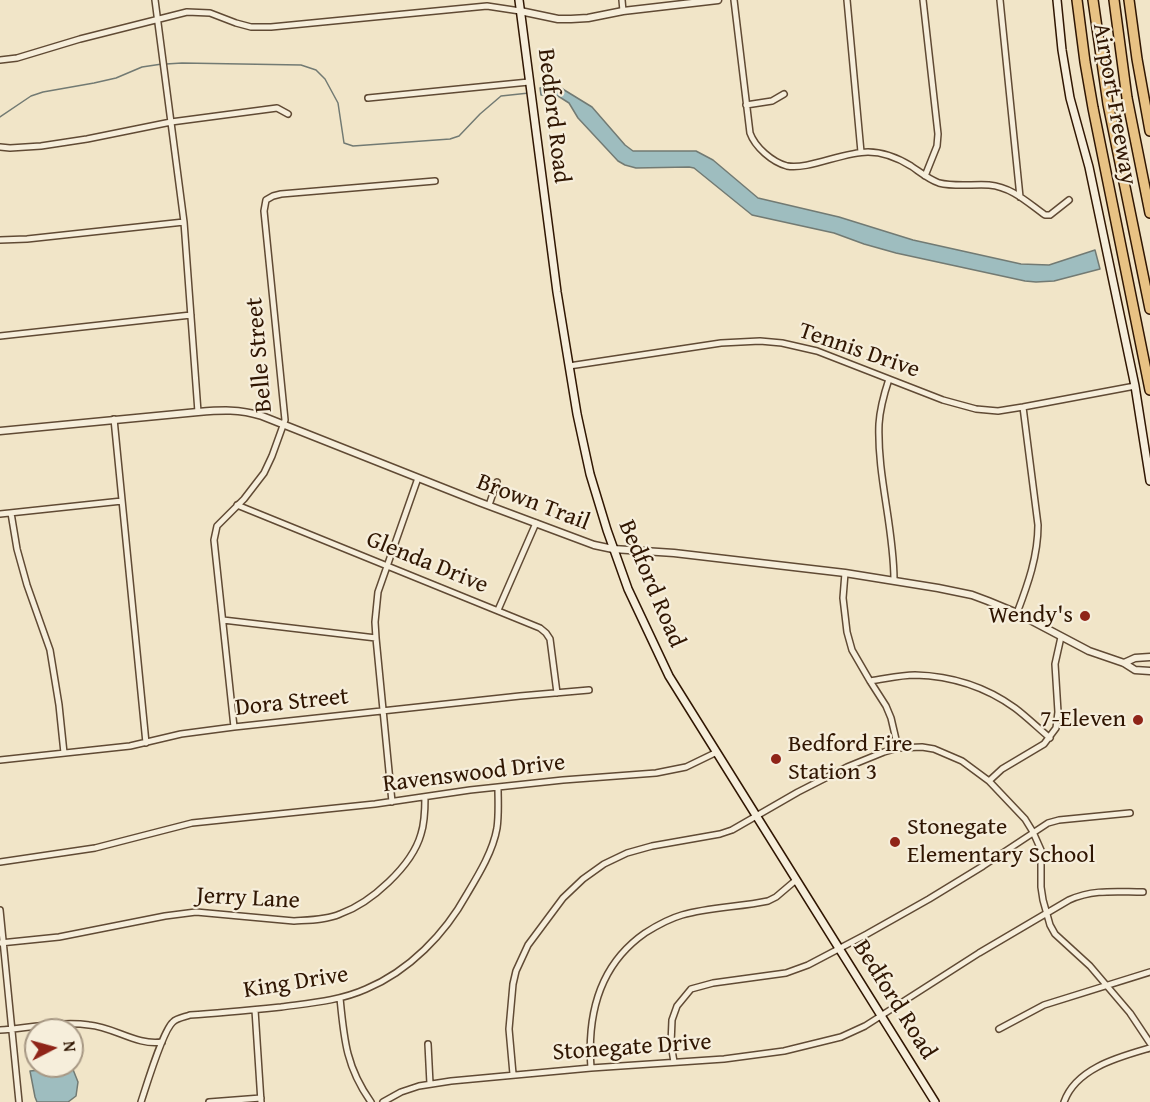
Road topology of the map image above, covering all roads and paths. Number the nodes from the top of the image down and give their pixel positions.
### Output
1 (155, 0) edge
2 (519, 0) edge
3 (622, 0) edge
4 (718, 0) edge
5 (734, 0) edge
6 (847, 0) edge
7 (923, 0) edge
8 (1000, 0) edge
9 (1057, 0) edge
10 (1077, 0) edge
11 (1093, 0) edge
12 (1114, 0) edge
13 (1129, 0) edge
14 (623, 10) junction
15 (520, 11) junction
16 (157, 18) junction
17 (0, 60) edge
18 (529, 85) junction
19 (784, 94) dead end
20 (368, 98) dead end
21 (746, 105) junction
22 (288, 114) dead end
23 (171, 122) junction
24 (1150, 131) edge
25 (0, 147) edge
26 (861, 152) junction
27 (924, 176) junction
28 (435, 181) dead end
29 (1020, 197) junction
30 (1069, 200) dead end
31 (1150, 213) edge
32 (184, 222) junction
33 (0, 240) edge
34 (1150, 309) edge
35 (191, 315) junction
36 (0, 336) edge
37 (568, 366) junction
38 (889, 379) junction
39 (1135, 386) junction
40 (1150, 390) edge
41 (1023, 407) junction
42 (198, 412) junction
43 (114, 419) junction
44 (284, 424) junction
45 (0, 431) edge
46 (418, 478) junction
47 (1150, 481) edge
48 (497, 482) dead end
49 (122, 501) junction
50 (237, 505) junction
51 (489, 505) junction
52 (11, 513) junction
53 (0, 514) edge
54 (536, 523) junction
55 (613, 549) junction
56 (387, 566) junction
57 (845, 573) junction
58 (894, 580) junction
59 (498, 610) junction
60 (1017, 614) junction
61 (223, 620) junction
62 (1061, 637) junction
63 (376, 638) junction
64 (1150, 657) edge
65 (1124, 663) junction
66 (1150, 671) edge
67 (870, 681) junction
68 (589, 690) dead end
69 (557, 693) junction
70 (383, 711) junction
71 (234, 727) junction
72 (1050, 738) junction
73 (146, 743) junction
74 (898, 748) junction
75 (717, 752) junction
76 (64, 753) junction
77 (0, 760) edge
78 (989, 781) junction
79 (498, 787) junction
80 (425, 796) junction
81 (392, 802) junction
82 (1130, 813) dead end
83 (756, 816) junction
84 (1033, 832) junction
85 (0, 862) edge
86 (796, 880) junction
87 (1143, 892) dead end
88 (0, 910) edge
89 (1046, 913) junction
90 (2, 943) edge
91 (839, 948) junction
92 (1150, 972) edge
93 (1106, 985) junction
94 (340, 998) junction
95 (255, 1010) junction
96 (881, 1016) junction
97 (12, 1029) junction
98 (999, 1029) dead end
99 (0, 1030) edge
100 (162, 1042) junction
101 (1150, 1043) edge
102 (428, 1044) dead end
103 (1150, 1048) edge
104 (674, 1062) junction
105 (591, 1068) junction
106 (513, 1074) junction
107 (430, 1084) junction
108 (933, 1099) edge
109 (261, 1100) edge
110 (18, 1102) edge
111 (141, 1102) edge
112 (209, 1102) edge
113 (371, 1102) edge
114 (383, 1102) edge
115 (924, 1102) edge
116 (1064, 1102) edge

1 - 16 street
2 - 15 main road, Bedford Road
3 - 14 street
4 - 14 street
5 - 21 street
6 - 26 street
7 - 27 street
8 - 29 street
9 - 39 main road, Airport Freeway
10 - 40 highway, Airport Freeway
11 - 34 highway
12 - 31 highway
13 - 24 highway, Airport Freeway
14 - 15 street
15 - 16 street
15 - 18 main road, Bedford Road
16 - 17 street
16 - 23 street
18 - 20 street
18 - 37 main road, Bedford Road
19 - 21 street
21 - 26 street
22 - 23 street
23 - 25 street
23 - 32 street
26 - 27 street
27 - 29 street
28 - 44 street, Belle Street
29 - 30 street
32 - 33 street
32 - 35 street
35 - 36 street
35 - 42 street
37 - 38 street, Tennis Drive
37 - 55 main road, Bedford Road
38 - 41 street, Tennis Drive
38 - 58 street
39 - 41 street, Tennis Drive
39 - 47 main road, Airport Freeway
41 - 60 street
42 - 43 street, Brown Trail
42 - 44 street, Brown Trail
43 - 45 street, Brown Trail
43 - 49 street
44 - 46 street, Brown Trail
44 - 50 street, Belle Street
46 - 51 street, Brown Trail
46 - 56 street
48 - 51 street
49 - 52 street
49 - 73 street
50 - 56 street, Glenda Drive
50 - 61 street, Belle Street
51 - 54 street, Brown Trail
52 - 53 street
52 - 76 street
54 - 55 street, Brown Trail
54 - 59 street
55 - 57 street, Brown Trail
55 - 75 main road, Bedford Road
56 - 59 street, Glenda Drive
56 - 63 street
57 - 58 street, Brown Trail
57 - 67 street
58 - 60 street, Brown Trail
59 - 69 street, Glenda Drive
60 - 62 street, Brown Trail
61 - 63 street
61 - 71 street, Belle Street
62 - 65 street, Brown Trail
62 - 72 street
63 - 70 street
64 - 65 street
65 - 66 street, Brown Trail
67 - 72 street
67 - 74 street
68 - 69 street, Dora Street
69 - 70 street, Dora Street
70 - 71 street, Dora Street
70 - 81 street
71 - 73 street, Dora Street
72 - 78 street
73 - 76 street, Dora Street
74 - 78 street
74 - 83 street
75 - 79 street, Ravenswood Drive
75 - 83 main road, Bedford Road
76 - 77 street, Dora Street
78 - 84 street
79 - 80 street, Ravenswood Drive
79 - 94 street, King Drive
80 - 81 street, Ravenswood Drive
80 - 90 street, Jerry Lane
81 - 85 street, Ravenswood Drive
82 - 84 street
83 - 86 main road, Bedford Road
83 - 106 street
84 - 89 street
84 - 91 street
86 - 91 main road, Bedford Road
86 - 105 street
87 - 89 street, Stonegate Drive
88 - 90 street
89 - 93 street
89 - 96 street, Stonegate Drive
90 - 97 street
91 - 96 main road, Bedford Road
91 - 104 street
92 - 93 street
93 - 98 street
93 - 101 street
94 - 95 street, King Drive
94 - 113 street
95 - 100 street, King Drive
95 - 109 street
96 - 104 street, Stonegate Drive
96 - 108 main road, Bedford Road
97 - 99 street
97 - 100 street
97 - 110 street
100 - 111 street, King Drive
102 - 107 street
103 - 116 street
104 - 105 street, Stonegate Drive
105 - 106 street, Stonegate Drive
106 - 107 street, Stonegate Drive
107 - 114 street, Stonegate Drive
108 - 115 street
109 - 112 street

